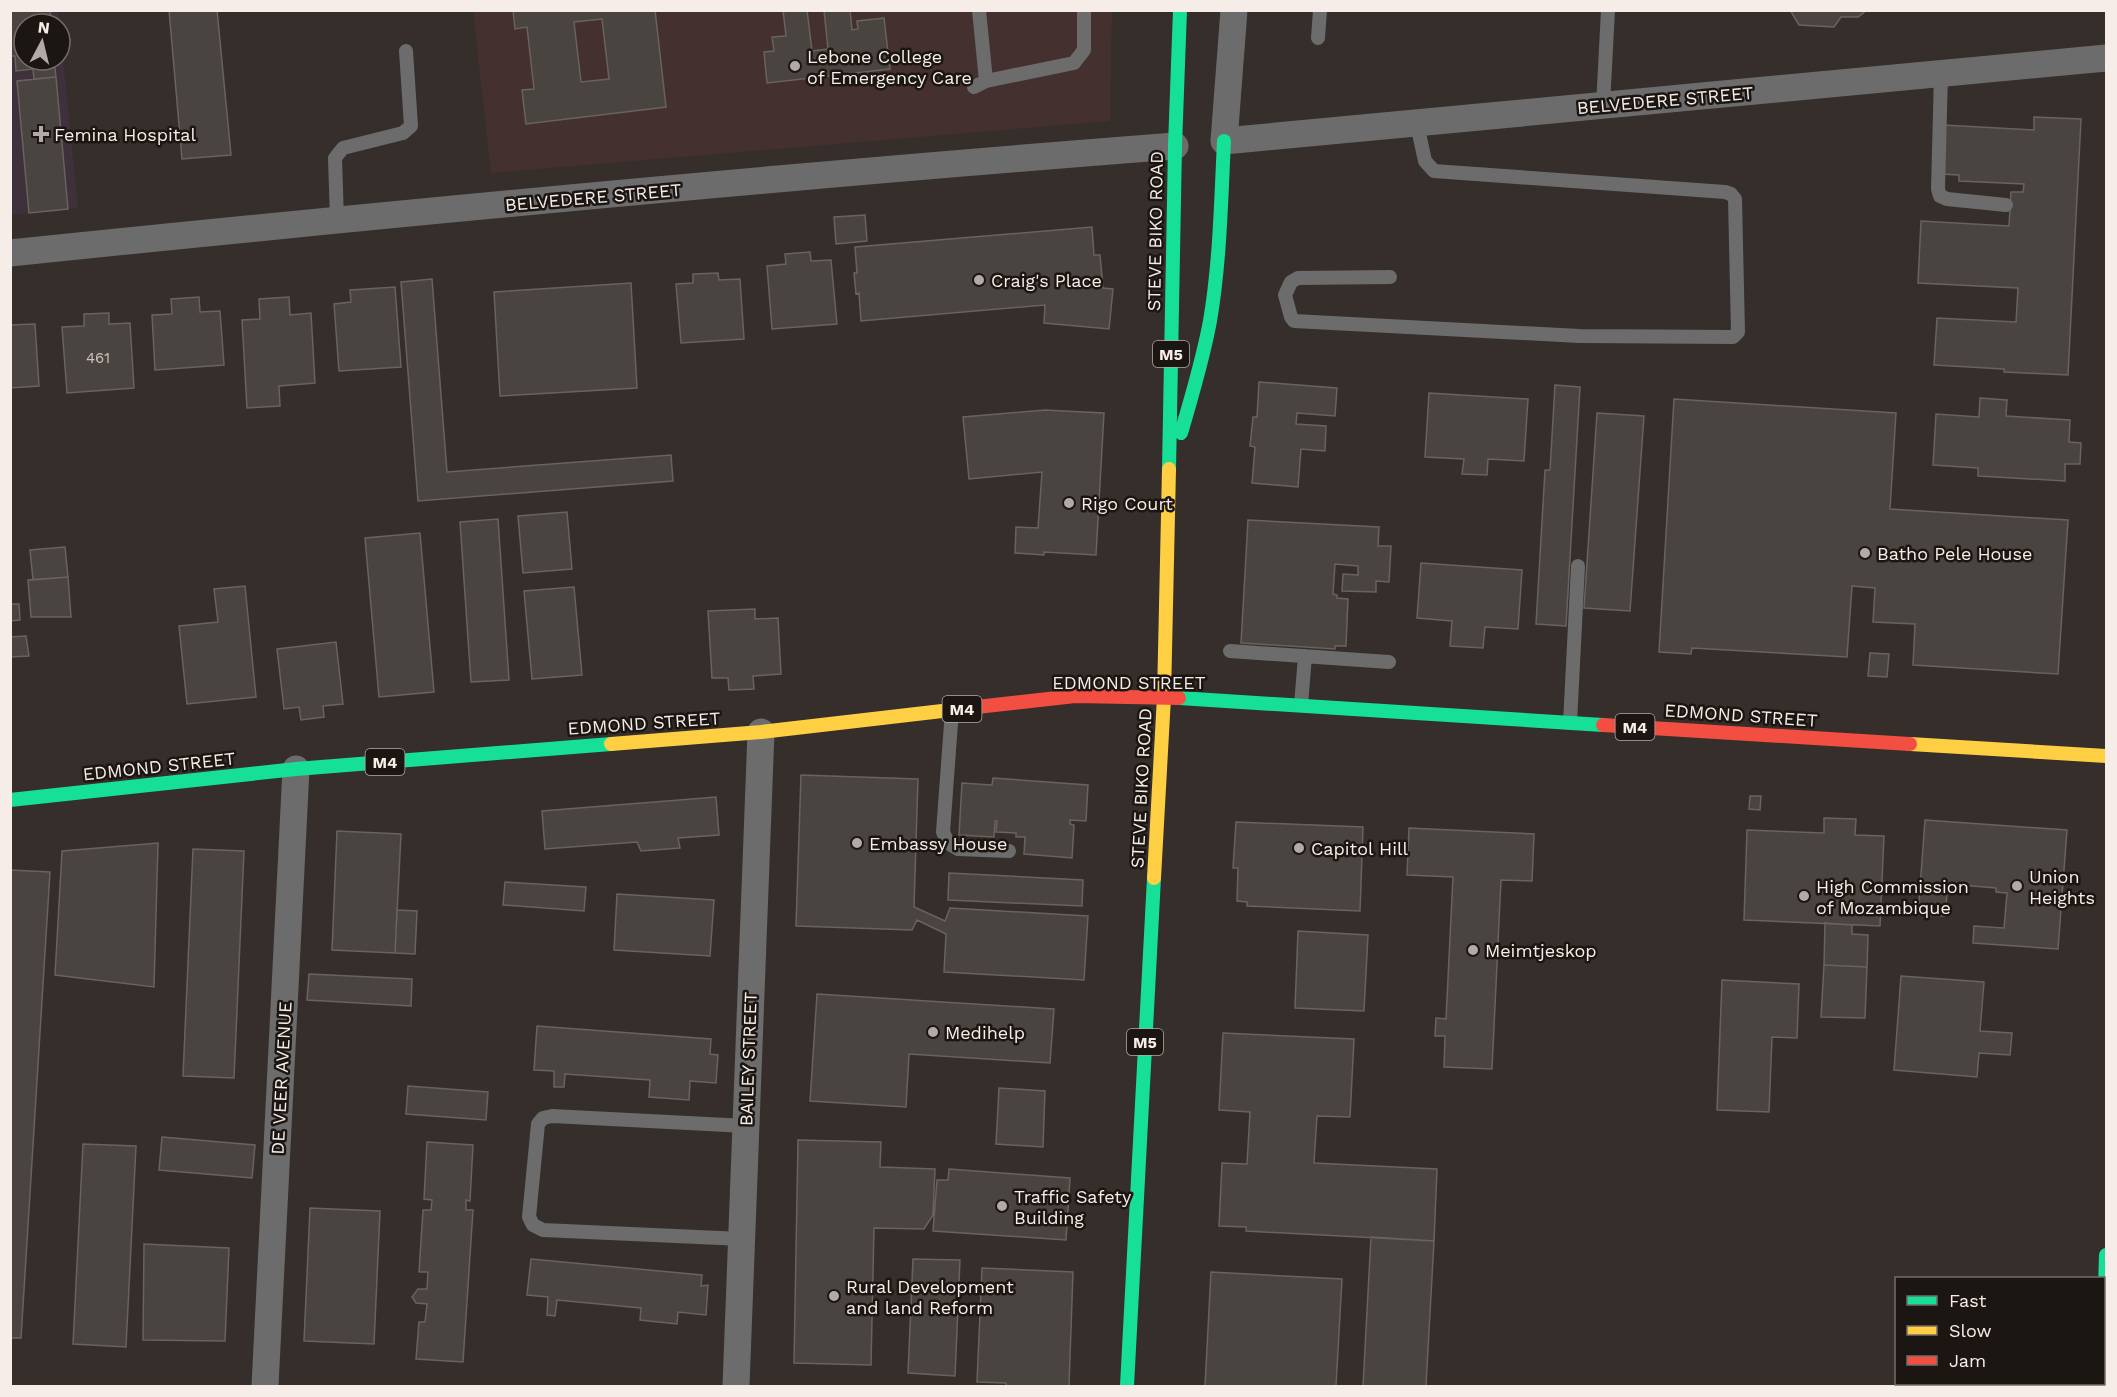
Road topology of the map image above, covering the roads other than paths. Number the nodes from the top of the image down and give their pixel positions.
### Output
1 (979, 10) edge
2 (1084, 10) edge
3 (1180, 10) edge
4 (1234, 10) edge
5 (1320, 10) edge
6 (1608, 10) edge
7 (1318, 39) dead end
8 (406, 51) dead end
9 (2106, 58) edge
10 (1941, 74) junction
11 (1603, 105) junction
12 (1417, 124) junction
13 (1224, 141) junction
14 (1175, 146) junction
15 (2006, 205) dead end
16 (337, 220) junction
17 (10, 254) edge
18 (1390, 277) dead end
19 (1169, 472) junction
20 (1578, 566) dead end
21 (1230, 651) dead end
22 (1305, 656) junction
23 (1389, 662) dead end
24 (1164, 697) junction
25 (1301, 706) junction
26 (952, 710) junction
27 (1570, 723) junction
28 (761, 732) junction
29 (2106, 756) edge
30 (296, 769) junction
31 (10, 800) edge
32 (1009, 851) dead end
33 (746, 1126) junction
34 (742, 1239) junction
35 (2106, 1255) edge
36 (2105, 1277) edge
37 (265, 1386) edge
38 (736, 1386) edge
39 (1127, 1386) edge

1 - 2 lane
3 - 14 main road, STEVE BIKO ROAD / M5
4 - 13 street
5 - 7 lane
6 - 11 lane
8 - 16 lane
9 - 10 street, BELVEDERE STREET
10 - 11 street, BELVEDERE STREET
10 - 15 lane
11 - 12 street, BELVEDERE STREET
12 - 13 street, BELVEDERE STREET
12 - 18 lane
13 - 19 main road
14 - 16 street, BELVEDERE STREET
14 - 19 main road, STEVE BIKO ROAD / M5
16 - 17 street, BELVEDERE STREET
19 - 24 main road, STEVE BIKO ROAD / M5
20 - 27 lane
21 - 22 lane
22 - 23 lane
22 - 25 lane
24 - 25 main road, EDMOND STREET / M4
24 - 26 main road, EDMOND STREET / M4
24 - 39 main road, STEVE BIKO ROAD / M5
25 - 27 main road, EDMOND STREET / M4
26 - 28 main road, EDMOND STREET / M4
26 - 32 lane
27 - 29 main road, EDMOND STREET / M4
28 - 30 main road, EDMOND STREET / M4
28 - 33 street, BAILEY STREET
30 - 31 main road, EDMOND STREET / M4
30 - 37 street, DE VEER AVENUE
33 - 34 street, BAILEY STREET
33 - 34 lane
34 - 38 street, BAILEY STREET
35 - 36 main road

